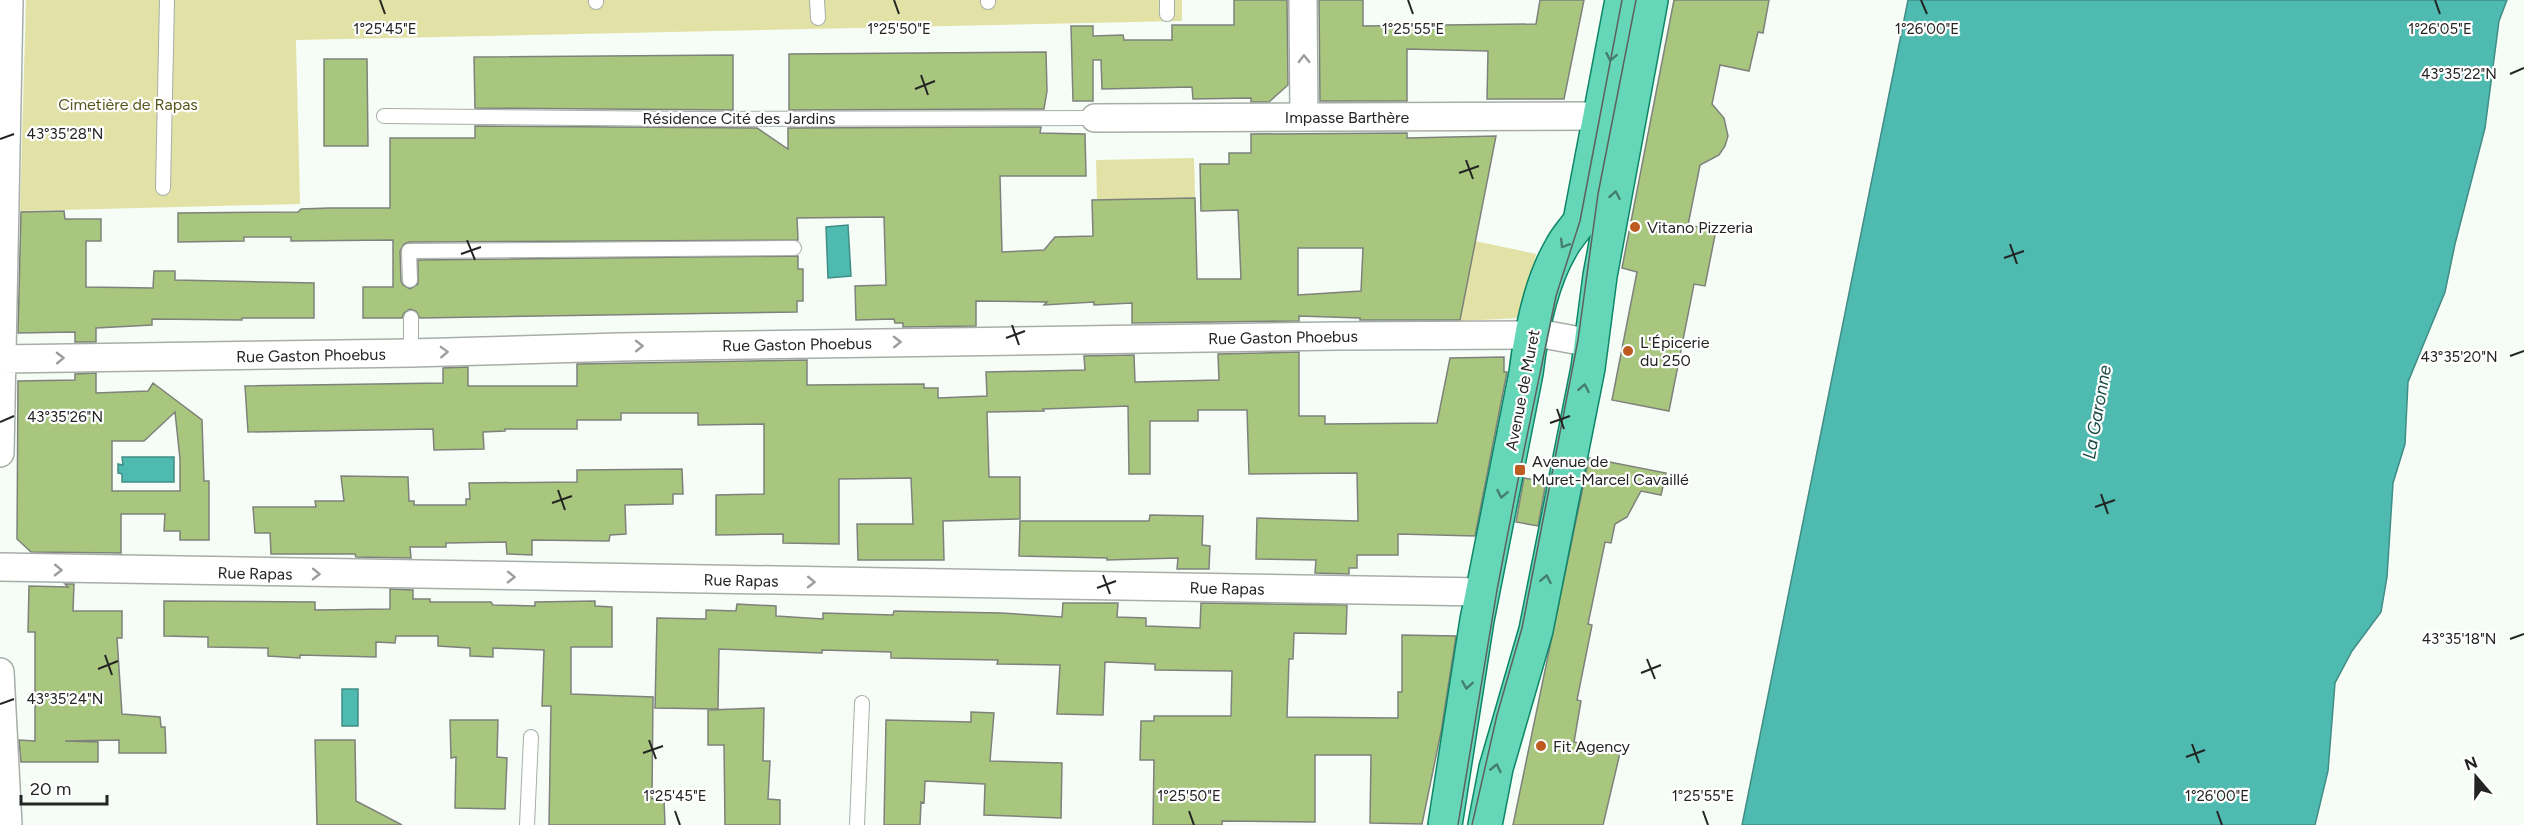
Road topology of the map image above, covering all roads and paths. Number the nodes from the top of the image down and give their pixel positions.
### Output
1 (9, 0) edge
2 (167, 0) edge
3 (818, 0) edge
4 (1303, 0) edge
5 (1622, 0) edge
6 (1651, 0) edge
7 (818, 18) dead end
8 (384, 116) dead end
9 (1599, 116) junction
10 (1304, 117) junction
11 (1095, 118) joint
12 (164, 188) dead end
13 (794, 248) dead end
14 (410, 280) dead end
15 (411, 318) dead end
16 (1531, 336) junction
17 (1591, 343) junction
18 (411, 353) junction
19 (2, 359) junction
20 (0, 453) edge
21 (0, 567) edge
22 (1483, 592) junction
23 (0, 672) edge
24 (862, 703) dead end
25 (531, 737) dead end
26 (8, 825) edge
27 (527, 825) edge
28 (857, 825) edge
29 (1445, 825) edge
30 (1485, 825) edge

1 - 19 street
2 - 12 lane
3 - 7 lane
10 -> 4 street
5 -> 9 main road, Avenue de Muret
17 -> 6 main road
8 - 11 lane, Résidence Cité des Jardins
9 - 10 street, Impasse Barthère
9 -> 16 main road, Avenue de Muret
10 - 11 street, Impasse Barthère
13 - 14 lane
15 - 18 lane
16 - 17 street, Rue Gaston Phoebus
18 -> 16 street, Rue Gaston Phoebus
16 -> 22 main road, Avenue de Muret
30 -> 17 main road
19 -> 18 street, Rue Gaston Phoebus
19 - 20 street
21 -> 22 street, Rue Rapas
22 -> 29 main road, Avenue de Muret
23 - 26 street
24 - 28 lane
25 - 27 lane

